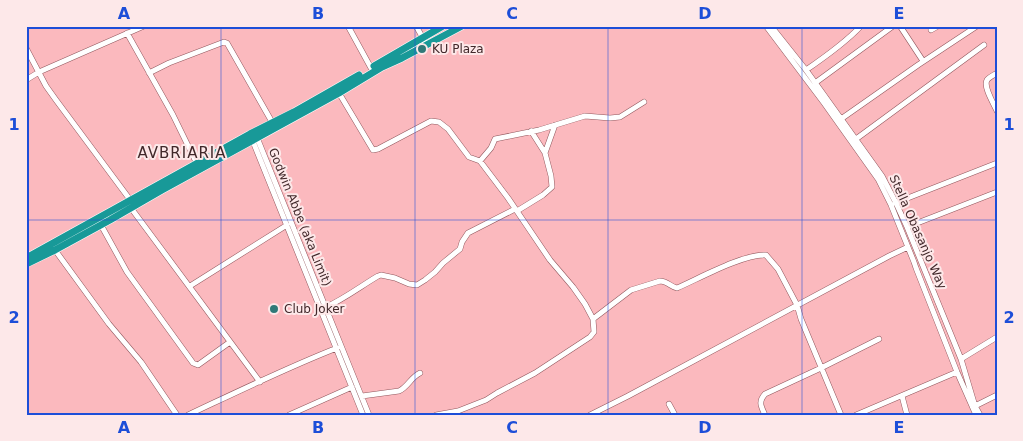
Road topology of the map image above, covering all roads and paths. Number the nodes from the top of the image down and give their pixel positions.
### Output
1 (143, 26) edge
2 (348, 26) edge
3 (416, 26) edge
4 (443, 26) edge
5 (462, 26) edge
6 (766, 26) edge
7 (771, 26) edge
8 (860, 26) edge
9 (893, 26) edge
10 (900, 26) edge
11 (938, 26) edge
12 (977, 26) edge
13 (931, 30) dead end
14 (127, 33) junction
15 (423, 37) junction
16 (427, 45) junction
17 (984, 45) dead end
18 (26, 48) edge
19 (923, 61) junction
20 (371, 68) junction
21 (806, 70) junction
22 (39, 72) junction
23 (150, 72) junction
24 (997, 73) edge
25 (26, 80) edge
26 (815, 83) junction
27 (339, 92) junction
28 (644, 102) dead end
29 (997, 111) edge
30 (841, 119) junction
31 (272, 122) junction
32 (555, 125) junction
33 (531, 131) junction
34 (254, 136) junction
35 (856, 139) junction
36 (545, 152) junction
37 (480, 161) junction
38 (997, 163) edge
39 (197, 164) junction
40 (997, 192) edge
41 (131, 204) junction
42 (893, 204) junction
43 (516, 210) junction
44 (101, 225) junction
45 (287, 225) junction
46 (907, 228) junction
47 (908, 247) junction
48 (55, 250) junction
49 (26, 258) edge
50 (26, 264) edge
51 (190, 286) junction
52 (797, 306) junction
53 (326, 307) junction
54 (593, 319) junction
55 (997, 337) edge
56 (879, 340) dead end
57 (230, 342) junction
58 (337, 348) junction
59 (961, 359) junction
60 (821, 368) junction
61 (957, 372) junction
62 (420, 373) dead end
63 (260, 382) junction
64 (352, 387) junction
65 (997, 395) edge
66 (362, 396) junction
67 (902, 396) junction
68 (669, 404) dead end
69 (976, 406) junction
70 (177, 415) edge
71 (188, 415) edge
72 (290, 415) edge
73 (363, 415) edge
74 (369, 415) edge
75 (436, 415) edge
76 (590, 415) edge
77 (675, 415) edge
78 (765, 415) edge
79 (841, 415) edge
80 (856, 415) edge
81 (908, 415) edge
82 (976, 415) edge
83 (980, 415) edge

1 - 14 street
2 - 20 street
3 - 15 street
4 - 15 highway
5 - 16 highway
6 - 42 street
7 - 21 street, Stella Obasanjo Way
8 - 21 street
9 - 26 street
10 - 19 street
11 - 13 street
12 - 19 street
14 - 22 street
14 - 23 street
15 - 16 street
15 - 20 highway
16 - 27 highway
17 - 35 street
18 - 22 street
19 - 30 street
20 - 31 highway
21 - 26 street, Stella Obasanjo Way
22 - 25 street
22 - 41 street
23 - 31 street
23 - 39 street
24 - 29 street
26 - 30 street, Stella Obasanjo Way
27 - 34 highway
27 - 37 street
28 - 32 street
30 - 35 street, Stella Obasanjo Way
31 - 34 highway
32 - 33 street
32 - 36 street
33 - 36 street
33 - 37 street
34 - 39 highway
34 - 41 highway
34 - 45 street, Godwin Abbe (aka Limit)
34 - 53 street, Godwin Abbe (aka Limit)
35 - 42 street, Stella Obasanjo Way
36 - 43 street
37 - 43 street
38 - 42 street
39 - 41 highway
40 - 46 street
41 - 44 highway
41 - 49 highway
41 - 51 street
42 - 46 street, Stella Obasanjo Way
42 - 47 street
43 - 53 street
43 - 54 street
44 - 48 highway
44 - 57 street
45 - 51 street
45 - 58 street, Godwin Abbe (aka Limit)
46 - 59 street, Stella Obasanjo Way
47 - 52 street
47 - 61 street
48 - 50 highway
48 - 70 street
51 - 57 street
52 - 54 street
52 - 60 street
52 - 76 street
53 - 66 street, Godwin Abbe (aka Limit)
54 - 75 street
55 - 59 street
56 - 60 street
57 - 63 street
58 - 63 street
58 - 64 street, Godwin Abbe (aka Limit)
59 - 69 street, Stella Obasanjo Way
60 - 78 street
60 - 79 street
61 - 67 street
61 - 82 street
62 - 66 street
63 - 71 street
64 - 72 street
64 - 73 street, Godwin Abbe (aka Limit)
65 - 69 street
66 - 74 street, Godwin Abbe (aka Limit)
67 - 80 street
67 - 81 street
68 - 77 street
69 - 83 street, Stella Obasanjo Way

